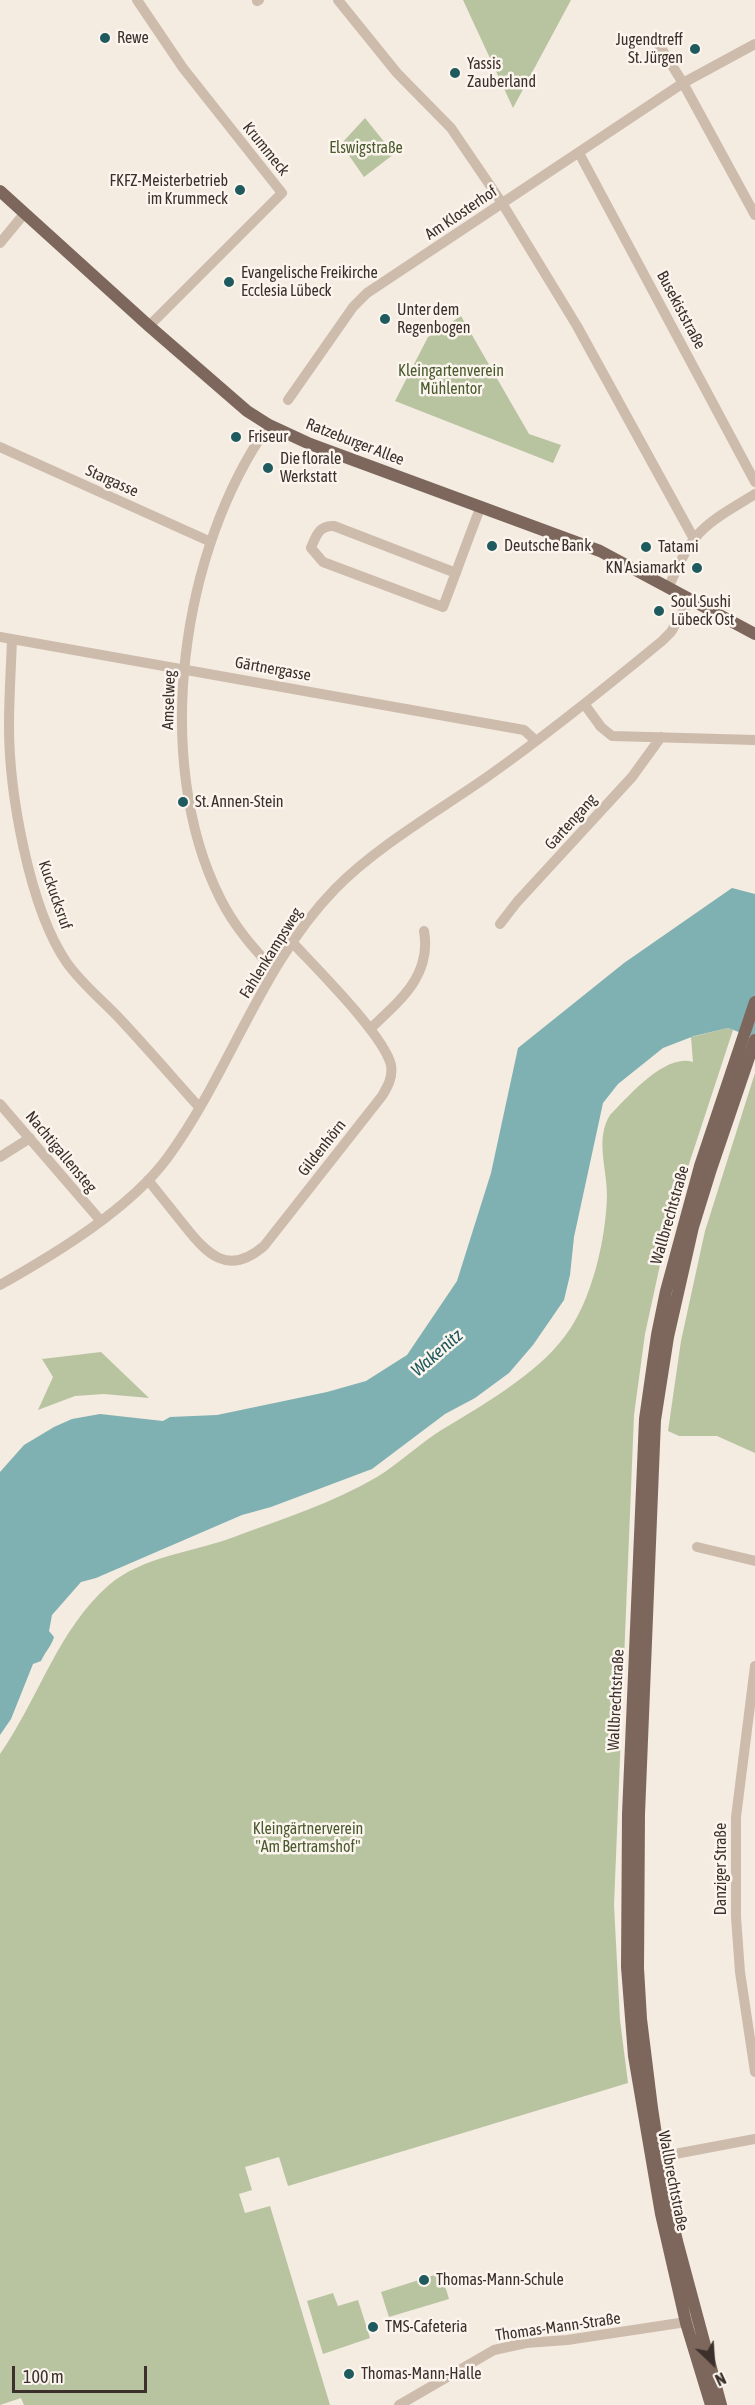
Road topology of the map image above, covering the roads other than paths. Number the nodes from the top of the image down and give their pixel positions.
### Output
1 (137, 0) edge
2 (338, 0) edge
3 (656, 40) dead end
4 (755, 44) edge
5 (684, 83) junction
6 (579, 153) junction
7 (0, 191) edge
8 (502, 203) junction
9 (24, 214) junction
10 (755, 215) edge
11 (0, 243) edge
12 (149, 326) junction
13 (288, 400) dead end
14 (269, 425) junction
15 (0, 447) edge
16 (755, 482) edge
17 (755, 494) edge
18 (480, 506) junction
19 (694, 539) junction
20 (211, 542) junction
21 (456, 573) junction
22 (668, 588) junction
23 (690, 600) junction
24 (755, 634) edge
25 (0, 637) edge
26 (12, 639) junction
27 (184, 669) junction
28 (585, 705) junction
29 (661, 737) junction
30 (755, 740) edge
31 (536, 741) junction
32 (500, 924) dead end
33 (424, 931) dead end
34 (292, 942) junction
35 (274, 970) junction
36 (755, 1002) edge
37 (370, 1029) junction
38 (755, 1040) edge
39 (0, 1104) edge
40 (199, 1107) junction
41 (726, 1109) junction
42 (30, 1138) junction
43 (0, 1156) edge
44 (148, 1180) junction
45 (99, 1220) junction
46 (0, 1285) edge
47 (698, 1547) dead end
48 (755, 1561) edge
49 (755, 1666) edge
50 (755, 2072) edge
51 (755, 2139) edge
52 (659, 2157) junction
53 (692, 2322) junction
54 (399, 2405) edge
55 (711, 2405) edge
56 (721, 2405) edge

1 - 12 street, Krummeck
2 - 8 street
3 - 5 street
4 - 5 street, Am Klosterhof
5 - 6 street, Am Klosterhof
5 - 10 street
6 - 8 street, Am Klosterhof
6 - 16 street, Busekiststraße
7 - 9 main road, Ratzeburger Allee
8 - 13 street, Am Klosterhof
8 - 19 street
9 - 11 street
9 - 12 main road, Ratzeburger Allee
12 - 14 main road, Ratzeburger Allee
14 - 18 main road, Ratzeburger Allee
14 - 20 street, Amselweg
15 - 20 street, Stargasse
17 - 19 street
18 - 21 street
18 - 22 main road, Ratzeburger Allee
19 - 22 street
20 - 27 street, Amselweg
21 - 21 street
22 - 23 main road, Ratzeburger Allee
23 - 24 main road, Ratzeburger Allee
23 - 28 street, Fahlenkampsweg
25 - 26 street, Gärtnergasse
26 - 27 street, Gärtnergasse
26 - 40 street, Kuckucksruf
27 - 31 street, Gärtnergasse
27 - 35 street, Amselweg
28 - 29 street
28 - 31 street, Fahlenkampsweg
29 - 30 street
29 - 32 street, Gartengang
31 - 34 street, Fahlenkampsweg
33 - 37 street
34 - 35 street, Fahlenkampsweg
34 - 37 street, Gildenhörn
35 - 40 street, Fahlenkampsweg
36 - 41 main road, Wallbrechtstraße
37 - 44 street, Gildenhörn
38 - 41 main road, Wallbrechtstraße
39 - 42 street, Nachtigallensteg
40 - 44 street, Fahlenkampsweg
41 - 52 main road, Wallbrechtstraße
41 - 53 main road, Wallbrechtstraße
42 - 43 street
42 - 45 street, Nachtigallensteg
44 - 45 street, Fahlenkampsweg
45 - 46 street, Fahlenkampsweg
47 - 48 street
49 - 50 street, Danziger Straße
51 - 52 street
52 - 53 main road, Wallbrechtstraße
53 - 54 street, Thomas-Mann-Straße
53 - 55 main road, Wallbrechtstraße
53 - 56 main road, Wallbrechtstraße

